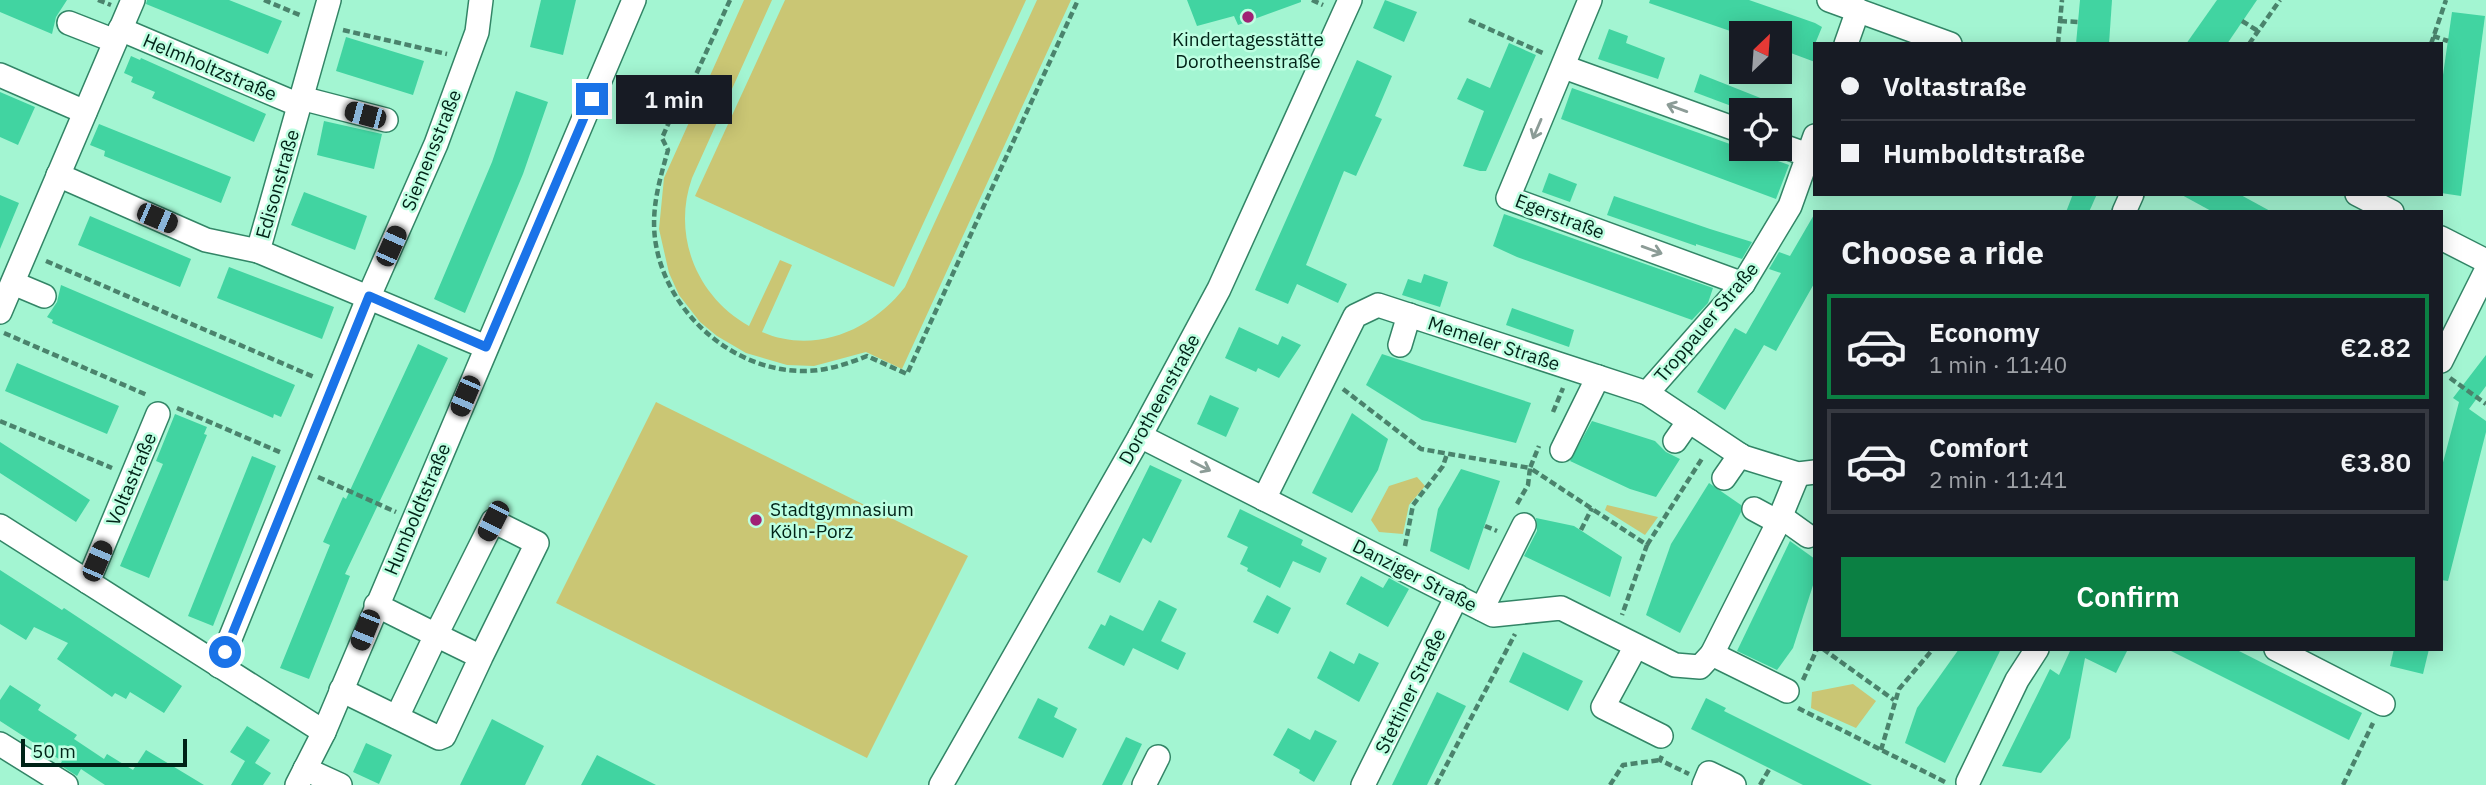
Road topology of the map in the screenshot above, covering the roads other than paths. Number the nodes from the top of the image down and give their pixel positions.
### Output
1 (133, 0) edge
2 (328, 0) edge
3 (481, 0) edge
4 (634, 0) edge
5 (1350, 0) edge
6 (1590, 0) edge
7 (1829, 0) edge
8 (1866, 8) edge
9 (69, 23) dead end
10 (118, 35) junction
11 (1847, 42) edge
12 (1945, 42) edge
13 (1565, 65) junction
14 (0, 75) edge
15 (300, 101) junction
16 (85, 113) junction
17 (386, 120) dead end
18 (1729, 126) edge
19 (1792, 145) edge
20 (1811, 145) edge
21 (58, 175) junction
22 (2361, 196) edge
23 (2388, 210) edge
24 (2443, 239) edge
25 (258, 251) junction
26 (2486, 262) edge
27 (13, 283) junction
28 (1744, 284) junction
29 (44, 296) dead end
30 (369, 296) junction
31 (0, 312) edge
32 (1409, 315) junction
33 (1399, 345) dead end
34 (486, 347) junction
35 (2443, 357) edge
36 (1598, 377) junction
37 (1647, 393) junction
38 (158, 414) dead end
39 (1689, 421) junction
40 (1140, 436) junction
41 (1675, 441) dead end
42 (1551, 447) road end
43 (1740, 455) junction
44 (1806, 473) edge
45 (1724, 478) dead end
46 (1265, 499) junction
47 (1754, 509) dead end
48 (1519, 517) road end
49 (1779, 519) junction
50 (0, 526) edge
51 (1808, 536) dead end
52 (88, 582) junction
53 (1457, 596) junction
54 (376, 605) junction
55 (1482, 609) junction
56 (436, 635) junction
57 (1625, 641) junction
58 (2036, 651) edge
59 (2289, 652) edge
60 (1712, 654) junction
61 (481, 657) junction
62 (219, 666) junction
63 (341, 690) junction
64 (1789, 698) road end
65 (2383, 704) road end
66 (397, 717) junction
67 (324, 732) junction
68 (1661, 736) road end
69 (0, 744) edge
70 (1158, 757) dead end
71 (301, 777) edge
72 (1968, 782) road end
73 (1705, 783) edge
74 (66, 785) edge
75 (340, 785) edge
76 (941, 785) edge
77 (1144, 785) edge
78 (1363, 785) edge
79 (1734, 785) edge

1 - 10 street, Helmholtzstraße
2 - 15 street, Edisonstraße
3 - 30 street, Siemensstraße
4 - 34 street, Humboldtstraße
5 - 40 street, Dorotheenstraße
6 - 13 street, Egerstraße
7 - 8 street
8 - 11 street
8 - 12 street
9 - 10 street
10 - 15 street, Helmholtzstraße
10 - 16 street, Helmholtzstraße
18 -> 13 street
13 -> 28 street, Egerstraße
14 - 16 street
15 - 17 street, Helmholtzstraße
15 - 25 street, Edisonstraße
16 - 21 street, Helmholtzstraße
19 - 20 street
20 - 28 street, Troppauer Straße
21 - 25 street
21 - 27 street, Helmholtzstraße
22 - 23 street
24 - 26 street
25 - 30 street, Edisonstraße
26 - 35 street
27 - 29 street
27 - 31 street, Helmholtzstraße
28 - 37 street, Troppauer Straße
30 - 34 street, Edisonstraße
30 - 62 street
32 - 33 street
32 - 36 street, Memeler Straße
32 - 46 street, Memeler Straße
34 - 54 street, Humboldtstraße
36 - 37 street, Memeler Straße
36 - 42 street
37 - 39 street, Memeler Straße
38 - 52 street, Voltastraße
39 - 41 street
39 - 43 street, Memeler Straße
40 -> 46 street, Danziger Straße
40 - 76 street, Dorotheenstraße
43 - 44 street, Memeler Straße
43 - 45 street
44 - 49 street
46 - 53 street, Danziger Straße
47 - 49 street
48 - 55 street
49 - 51 street
49 - 60 street
50 - 52 street
52 - 62 street
53 - 55 street, Danziger Straße
53 - 78 street, Stettiner Straße
54 - 56 street
54 - 63 street, Humboldtstraße
55 - 57 street, Danziger Straße
56 - 61 street
56 - 61 street
56 - 66 street
57 - 60 street, Danziger Straße
57 - 68 street
58 - 72 street
59 - 65 street
60 - 64 street
61 - 66 street
62 - 67 street
63 - 66 street
63 - 67 street, Humboldtstraße
67 - 71 street, Humboldtstraße
69 - 74 street
70 - 77 street
71 - 75 street
73 - 79 street

